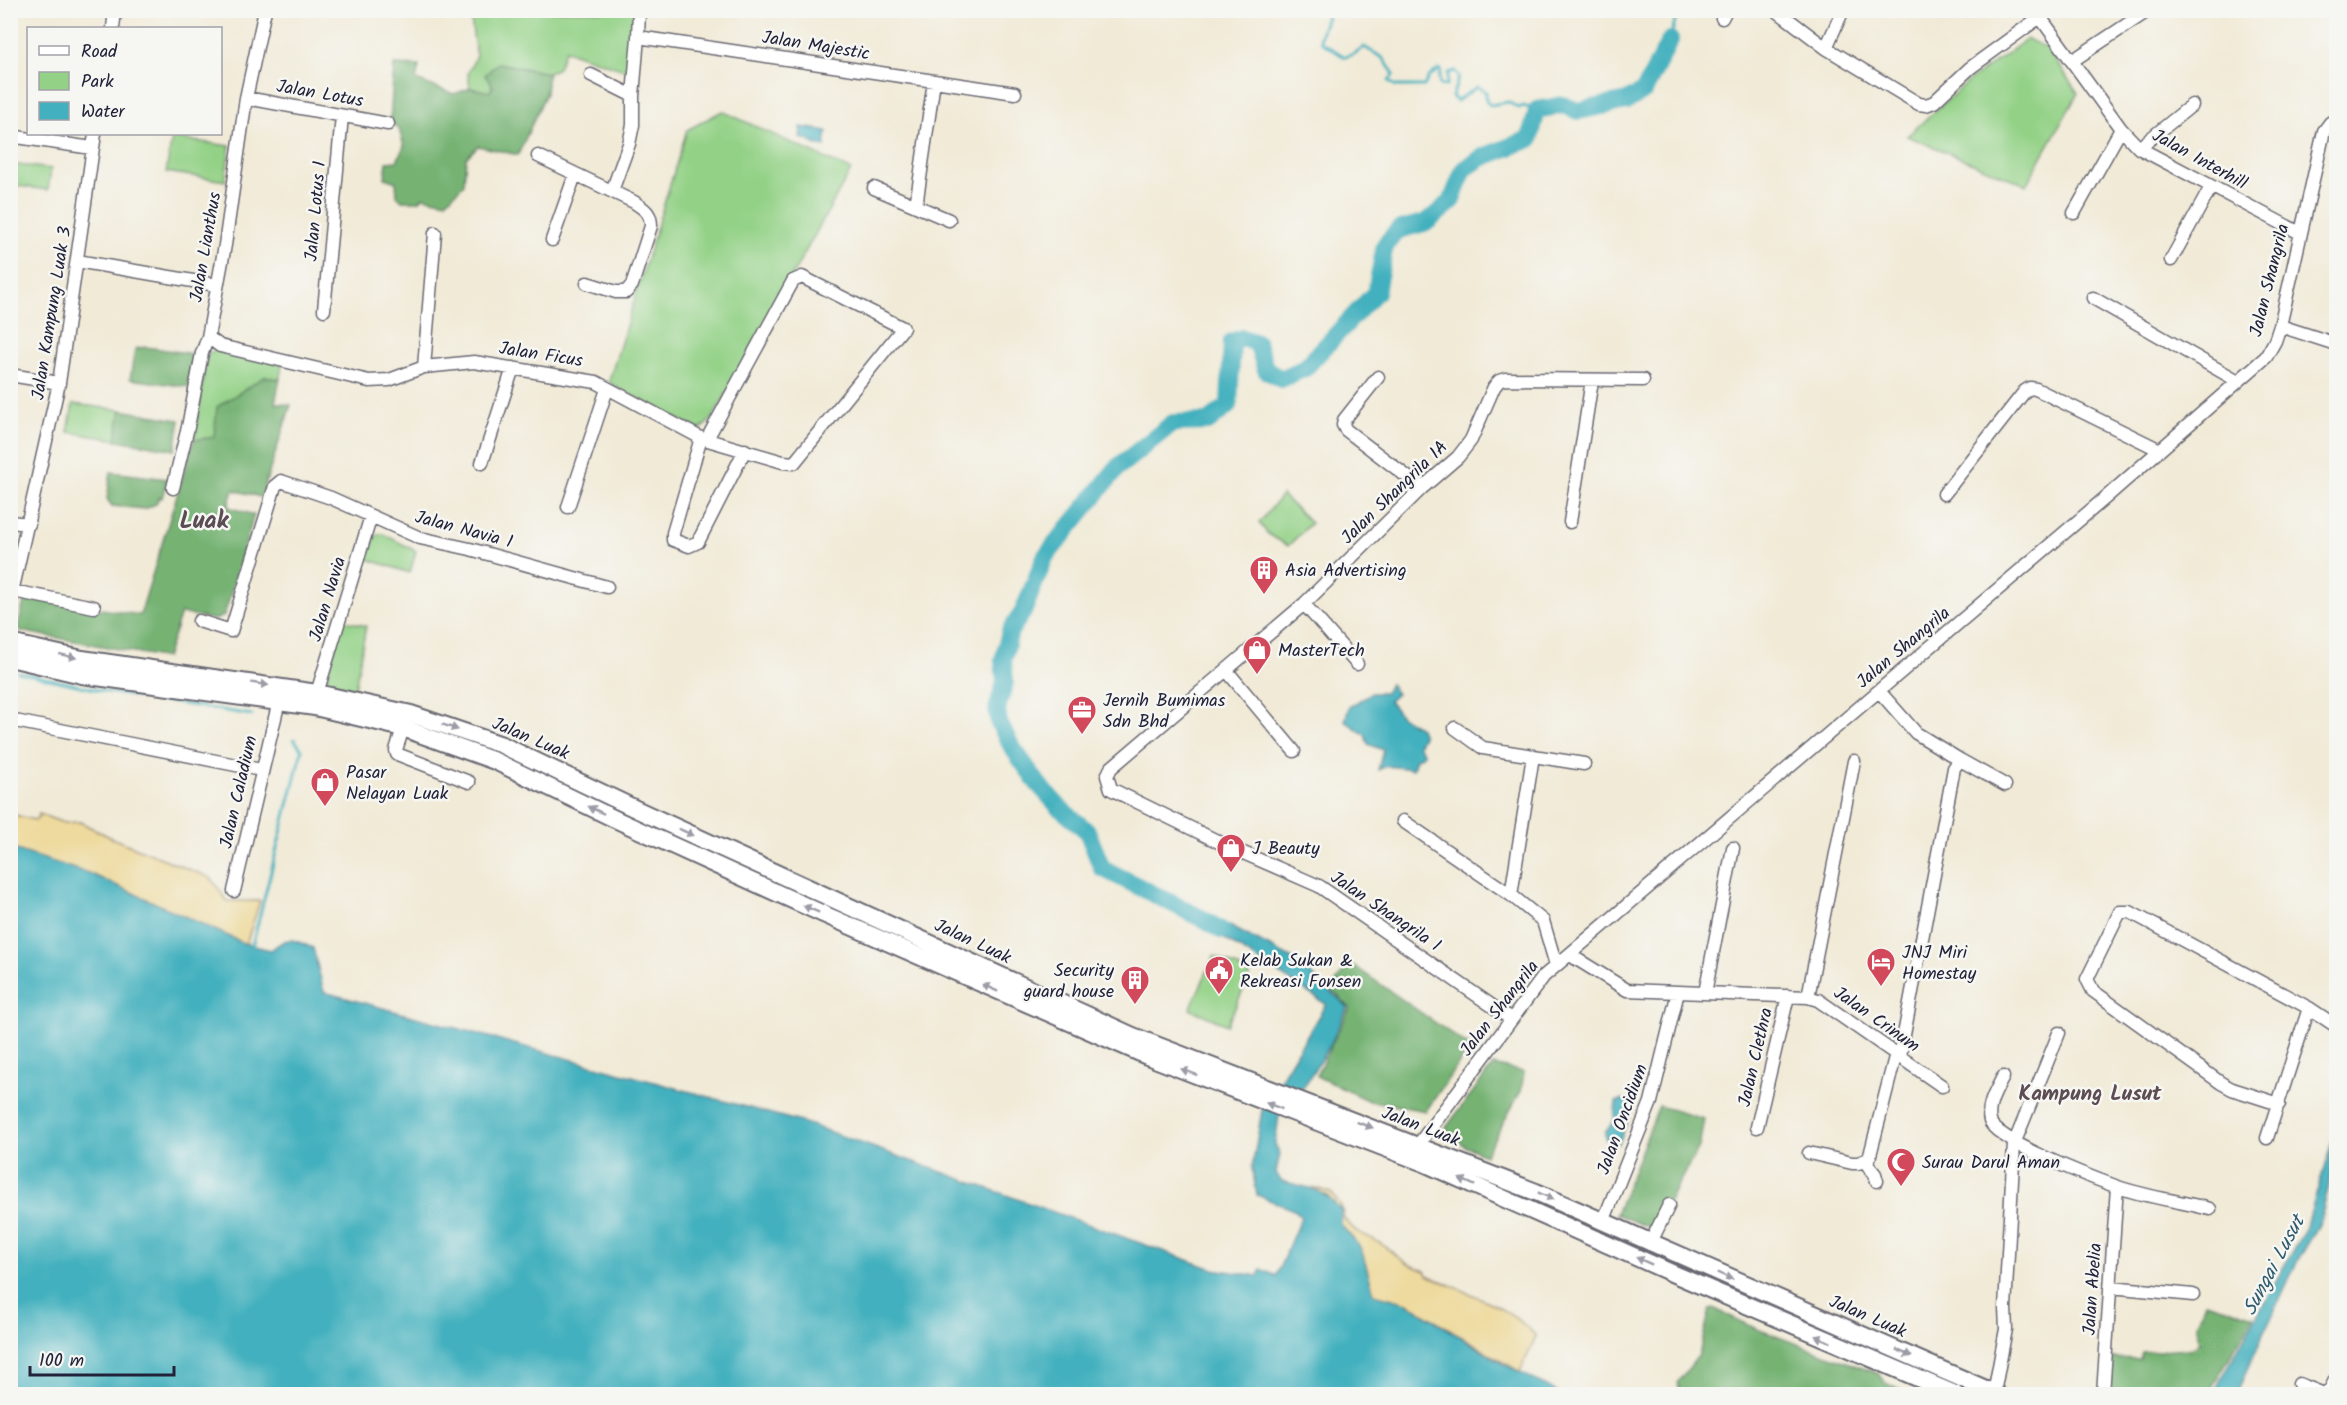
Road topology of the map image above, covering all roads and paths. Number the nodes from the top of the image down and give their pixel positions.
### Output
1 (116, 10) edge
2 (265, 10) edge
3 (639, 10) edge
4 (1776, 10) edge
5 (1843, 10) edge
6 (2149, 10) edge
7 (2038, 14) edge
8 (113, 27) edge
9 (638, 37) junction
10 (1826, 48) junction
11 (2072, 61) junction
12 (591, 75) dead end
13 (934, 81) junction
14 (1014, 93) dead end
15 (633, 96) junction
16 (246, 98) junction
17 (2192, 105) dead end
18 (342, 116) junction
19 (2337, 119) edge
20 (388, 124) dead end
21 (2121, 129) junction
22 (95, 135) edge
23 (10, 136) edge
24 (92, 148) junction
25 (2139, 148) junction
26 (538, 156) dead end
27 (575, 175) junction
28 (2211, 187) junction
29 (874, 188) dead end
30 (612, 191) junction
31 (916, 206) junction
32 (2074, 213) dead end
33 (950, 220) dead end
34 (435, 233) dead end
35 (2300, 233) junction
36 (552, 240) dead end
37 (2171, 260) dead end
38 (77, 261) junction
39 (587, 282) dead end
40 (216, 285) junction
41 (2093, 298) dead end
42 (324, 310) dead end
43 (2280, 326) junction
44 (208, 337) junction
45 (2337, 344) edge
46 (424, 368) junction
47 (513, 368) junction
48 (10, 375) edge
49 (1378, 376) dead end
50 (1592, 380) junction
51 (1642, 380) dead end
52 (2238, 381) junction
53 (59, 383) junction
54 (607, 389) junction
55 (704, 438) junction
56 (745, 450) junction
57 (2160, 450) junction
58 (482, 463) dead end
59 (173, 488) dead end
60 (1422, 488) junction
61 (1944, 494) dead end
62 (568, 507) dead end
63 (371, 516) junction
64 (10, 522) edge
65 (1570, 522) dead end
66 (28, 524) junction
67 (607, 587) dead end
68 (12, 596) edge
69 (1304, 604) junction
70 (94, 607) dead end
71 (199, 621) dead end
72 (10, 643) edge
73 (10, 658) edge
74 (1357, 664) dead end
75 (1227, 671) junction
76 (1879, 691) junction
77 (317, 693) junction
78 (279, 701) junction
79 (10, 720) edge
80 (403, 728) junction
81 (1455, 728) dead end
82 (1294, 751) dead end
83 (1533, 756) junction
84 (1960, 760) junction
85 (1854, 761) dead end
86 (1584, 764) dead end
87 (261, 770) junction
88 (567, 774) junction
89 (469, 782) dead end
90 (1107, 782) joint
91 (2005, 785) dead end
92 (640, 811) junction
93 (617, 820) junction
94 (1402, 821) dead end
95 (1733, 848) dead end
96 (692, 855) junction
97 (234, 891) dead end
98 (1511, 895) junction
99 (1569, 955) junction
100 (1556, 965) junction
101 (1678, 992) junction
102 (1705, 993) junction
103 (1788, 996) junction
104 (1808, 997) junction
105 (2309, 1008) junction
106 (1511, 1019) junction
107 (2337, 1026) edge
108 (2060, 1033) dead end
109 (1898, 1055) junction
110 (2003, 1077) dead end
111 (1942, 1086) dead end
112 (1246, 1088) junction
113 (2279, 1104) junction
114 (1308, 1111) junction
115 (1757, 1127) dead end
116 (2267, 1138) dead end
117 (2014, 1144) junction
118 (1418, 1145) junction
119 (1809, 1153) dead end
120 (1865, 1162) junction
121 (1877, 1181) dead end
122 (2117, 1187) junction
123 (1669, 1205) dead end
124 (2210, 1209) dead end
125 (1603, 1222) junction
126 (1650, 1244) junction
127 (2111, 1287) junction
128 (2193, 1295) dead end
129 (2337, 1378) edge
130 (2299, 1384) dead end
131 (1995, 1394) edge
132 (1955, 1395) edge
133 (2103, 1395) edge

1 - 8 street
2 - 16 street, Jalan Lianthus
3 - 9 street
4 - 10 street
5 - 10 street
6 - 11 street
7 - 10 street
7 - 11 street, Jalan Interhill
9 - 13 street, Jalan Majestic
9 - 15 street
11 - 21 street, Jalan Interhill
12 - 15 street
13 - 14 street, Jalan Majestic
13 - 31 street
15 - 30 street
16 - 18 street, Jalan Lotus
16 - 40 street, Jalan Lianthus
17 - 25 street
18 - 20 street, Jalan Lotus
18 - 42 street, Jalan Lotus 1
19 - 35 street, Jalan Shangrila
21 - 25 street, Jalan Interhill
21 - 32 street
22 - 24 street, Jalan Kampung Luak 3
23 - 24 street
24 - 38 street, Jalan Kampung Luak 3
25 - 28 street, Jalan Interhill
26 - 27 street
27 - 30 street
27 - 36 street
28 - 35 street, Jalan Interhill
28 - 37 street
29 - 31 street
30 - 39 street
31 - 33 street
34 - 46 street
35 - 43 street, Jalan Shangrila
38 - 40 street
38 - 53 street, Jalan Kampung Luak 3
40 - 44 street, Jalan Lianthus
41 - 52 street
43 - 45 street
43 - 52 street, Jalan Shangrila
44 - 46 street, Jalan Ficus
44 - 59 street, Jalan Lianthus
46 - 47 street, Jalan Ficus
47 - 54 street, Jalan Ficus
47 - 58 street
48 - 53 street
49 - 60 street
50 - 51 street, Jalan Shangrila 1A
50 - 60 street, Jalan Shangrila 1A
50 - 65 street
52 - 57 street, Jalan Shangrila
53 - 66 street, Jalan Kampung Luak 3
54 - 55 street, Jalan Ficus
54 - 62 street
55 - 56 street, Jalan Ficus
55 - 56 street
55 - 56 street, Jalan Ficus
57 - 61 street
57 - 76 street, Jalan Shangrila
60 - 69 street, Jalan Shangrila 1A
63 - 67 street, Jalan Navia 1
63 - 71 street, Jalan Navia 1
63 - 77 street, Jalan Navia
64 - 66 street
66 - 68 street, Jalan Kampung Luak 3
68 - 70 street
69 - 74 street
69 - 75 street, Jalan Shangrila 1A
72 -> 77 main road, Jalan Luak
73 - 78 main road, Jalan Luak
75 - 82 street
75 - 90 street, Jalan Shangrila 1A
76 - 84 street
76 - 99 street, Jalan Shangrila
77 -> 88 main road, Jalan Luak
78 - 80 main road, Jalan Luak
78 - 87 street, Jalan Caladium
79 - 87 street
80 - 89 street
93 -> 80 main road, Jalan Luak
81 - 83 street
83 - 86 street
83 - 98 street
84 - 91 street
84 - 109 street
85 - 104 street
87 - 97 street, Jalan Caladium
88 - 92 main road, Jalan Luak
88 - 93 main road
90 - 106 street, Jalan Shangrila 1
92 - 96 main road
92 -> 112 main road, Jalan Luak
93 - 96 main road, Jalan Luak
94 - 98 street
95 - 102 street
112 -> 96 main road, Jalan Luak
98 - 100 street
99 - 100 street, Jalan Shangrila
99 - 101 street, Jalan Crinum
100 - 106 street, Jalan Shangrila
101 - 102 street, Jalan Crinum
101 - 125 street, Jalan Oncidium
102 - 103 street, Jalan Crinum
103 - 104 street, Jalan Crinum
103 - 115 street, Jalan Clethra
104 - 109 street, Jalan Crinum
105 - 107 street
105 - 113 street
105 - 113 street
106 - 118 street, Jalan Shangrila
108 - 117 street
109 - 111 street, Jalan Crinum
109 - 120 street
110 - 117 street
112 - 114 main road, Jalan Luak
113 - 116 street
114 -> 118 main road, Jalan Luak
132 -> 114 main road, Jalan Luak
117 - 122 street
117 - 131 street
118 -> 125 main road, Jalan Luak
119 - 120 street
120 - 121 street
122 - 124 street
122 - 127 street, Jalan Abelia
123 - 126 street
125 - 126 main road, Jalan Luak
126 -> 131 main road, Jalan Luak
127 - 128 street
127 - 133 street, Jalan Abelia
129 - 130 street

